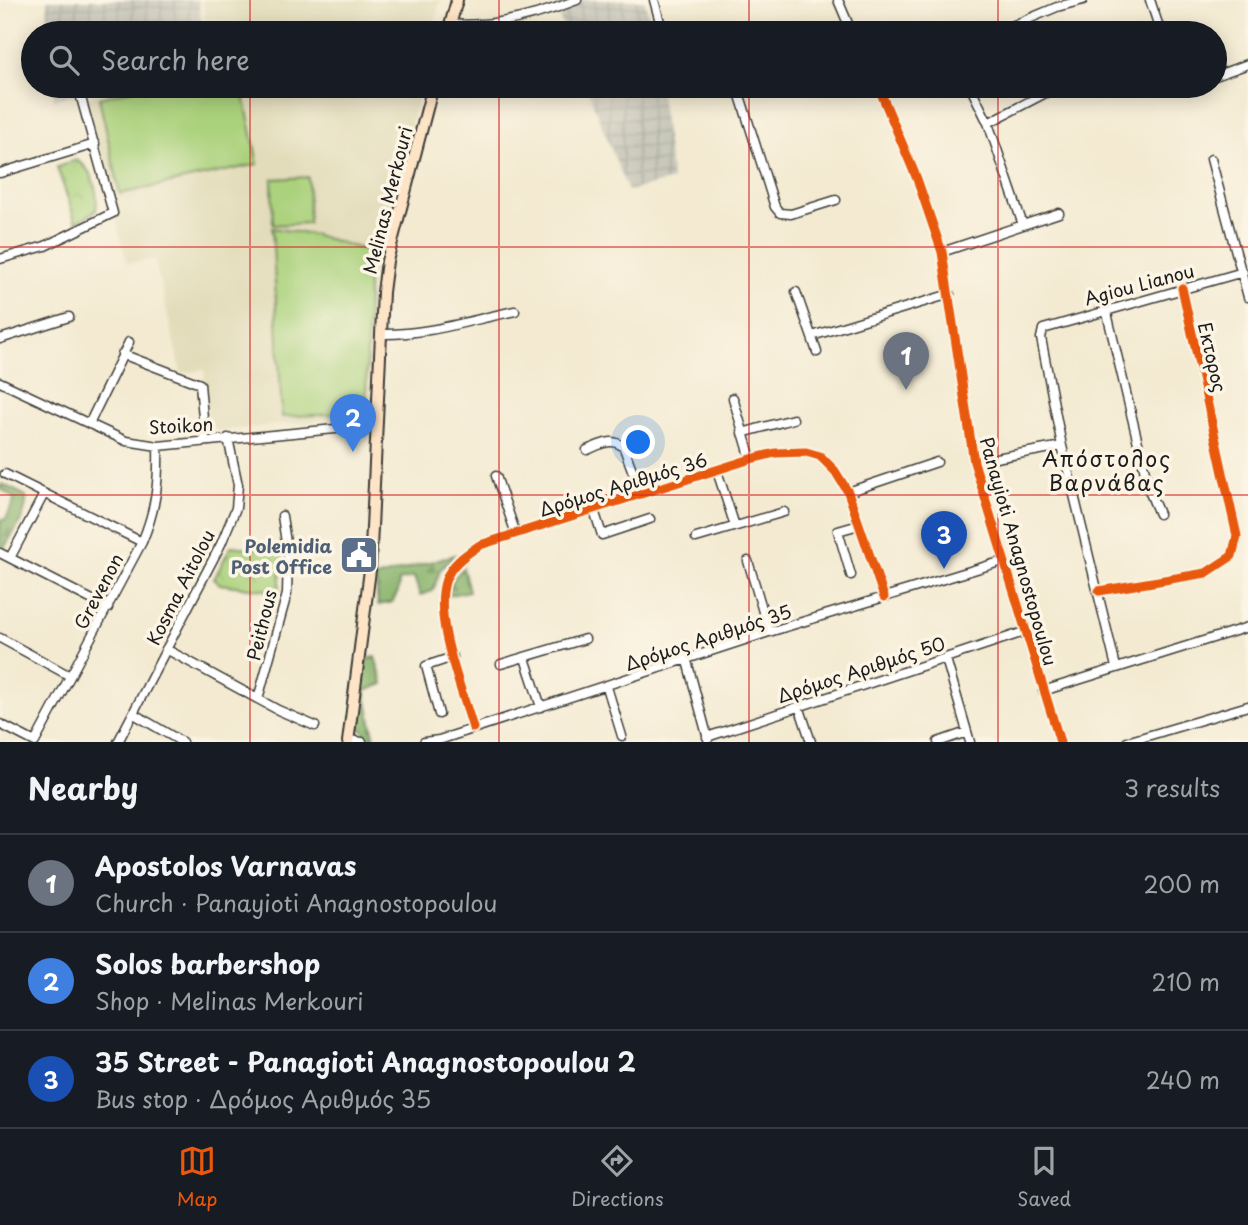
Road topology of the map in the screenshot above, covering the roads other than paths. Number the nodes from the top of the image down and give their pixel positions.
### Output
1 (457, 0) edge
2 (577, 0) edge
3 (654, 0) edge
4 (838, 0) edge
5 (1083, 0) edge
6 (1150, 0) edge
7 (451, 21) edge
8 (505, 21) edge
9 (660, 21) edge
10 (846, 21) edge
11 (1023, 21) edge
12 (1157, 21) edge
13 (1248, 64) edge
14 (1227, 72) edge
15 (81, 98) edge
16 (430, 98) edge
17 (741, 98) edge
18 (884, 98) edge
19 (976, 98) edge
20 (1036, 98) edge
21 (988, 123) junction
22 (94, 144) junction
23 (1211, 159) dead end
24 (0, 173) edge
25 (836, 201) dead end
26 (1059, 213) dead end
27 (1023, 225) junction
28 (942, 252) junction
29 (0, 259) edge
30 (1243, 272) junction
31 (1182, 288) junction
32 (796, 292) dead end
33 (950, 294) junction
34 (1248, 297) edge
35 (1106, 309) junction
36 (515, 311) dead end
37 (69, 317) dead end
38 (382, 334) junction
39 (812, 336) junction
40 (0, 339) edge
41 (129, 342) dead end
42 (817, 352) dead end
43 (122, 355) junction
44 (0, 382) edge
45 (733, 398) dead end
46 (793, 419) dead end
47 (89, 424) junction
48 (377, 425) junction
49 (742, 433) junction
50 (228, 438) junction
51 (205, 440) junction
52 (159, 446) junction
53 (1062, 446) junction
54 (587, 450) dead end
55 (751, 459) junction
56 (937, 462) dead end
57 (974, 462) junction
58 (717, 471) junction
59 (5, 474) dead end
60 (496, 475) dead end
61 (848, 492) junction
62 (44, 494) junction
63 (641, 494) junction
64 (594, 510) junction
65 (784, 512) dead end
66 (1159, 514) dead end
67 (282, 516) dead end
68 (650, 519) dead end
69 (859, 525) junction
70 (735, 526) junction
71 (516, 534) junction
72 (696, 538) dead end
73 (142, 542) junction
74 (0, 553) edge
75 (10, 558) junction
76 (748, 561) dead end
77 (1003, 561) junction
78 (851, 575) dead end
79 (1099, 591) junction
80 (884, 597) junction
81 (108, 608) junction
82 (1248, 627) edge
83 (769, 632) junction
84 (1024, 632) junction
85 (0, 638) edge
86 (585, 639) dead end
87 (166, 649) junction
88 (453, 657) junction
89 (525, 657) junction
90 (946, 659) junction
91 (687, 661) junction
92 (501, 664) dead end
93 (1116, 667) junction
94 (70, 676) junction
95 (607, 687) junction
96 (1043, 691) junction
97 (258, 699) junction
98 (799, 706) junction
99 (1248, 706) edge
100 (541, 707) junction
101 (134, 714) junction
102 (439, 714) dead end
103 (0, 724) edge
104 (315, 726) dead end
105 (472, 729) junction
106 (967, 732) junction
107 (622, 736) dead end
108 (1148, 738) edge
109 (708, 739) edge
110 (349, 741) edge
111 (35, 742) edge
112 (118, 742) edge
113 (182, 742) edge
114 (362, 742) edge
115 (424, 742) edge
116 (811, 742) edge
117 (938, 742) edge
118 (970, 742) edge
119 (1060, 742) edge
120 (1127, 742) edge

1 - 7 main road
2 - 8 street
3 - 9 street
4 - 10 street
5 - 11 street
6 - 12 street
13 - 14 street
15 - 22 street
16 - 38 main road, Melinas Merkouri
17 - 25 street
18 - 28 street, Panayioti Anagnostopoulou
19 - 21 street
20 - 21 street
21 - 27 street
22 - 24 street
22 - 29 street
23 - 30 street
26 - 27 street
27 - 28 street
28 - 33 street, Panayioti Anagnostopoulou
30 - 31 street, Agiou Lianou
30 - 34 street
31 - 35 street, Agiou Lianou
31 - 79 street, Εκτορος
32 - 39 street
33 - 39 street
33 - 57 street, Panayioti Anagnostopoulou
35 - 53 street, Agiou Lianou
35 - 66 street
36 - 38 street
37 - 40 street
38 - 48 main road, Melinas Merkouri
39 - 42 street
41 - 43 street
43 - 47 street
43 - 51 street
44 - 47 street, Stoikon
45 - 49 street
46 - 49 street
47 - 52 street, Stoikon
48 - 50 street, Stoikon
48 - 110 main road, Melinas Merkouri
49 - 55 street
50 - 51 street, Stoikon
50 - 87 street, Kosma Aitolou
51 - 52 street, Stoikon
52 - 73 street, Grevenon
53 - 57 street
53 - 79 street
54 - 63 street
55 - 58 street, Δρόμος Αριθμός 36
55 - 61 street, Δρόμος Αριθμός 36
56 - 61 street
57 - 77 street, Panayioti Anagnostopoulou
58 - 63 street, Δρόμος Αριθμός 36
58 - 70 street
59 - 62 street
60 - 71 street
61 - 69 street, Δρόμος Αριθμός 36
62 - 73 street
62 - 75 street
63 - 64 street, Δρόμος Αριθμός 36
64 - 68 street
64 - 71 street, Δρόμος Αριθμός 36
65 - 70 street
67 - 97 street, Peithous
69 - 78 street
69 - 80 street, Δρόμος Αριθμός 36
70 - 72 street
71 - 88 street, Δρόμος Αριθμός 36
73 - 81 street, Grevenon
74 - 75 street
75 - 81 street
76 - 83 street
77 - 80 street, Δρόμος Αριθμός 35
77 - 84 street, Panayioti Anagnostopoulou
79 - 93 street
80 - 83 street, Δρόμος Αριθμός 35
81 - 94 street, Grevenon
82 - 93 street
83 - 91 street, Δρόμος Αριθμός 35
84 - 90 street, Δρόμος Αριθμός 50
84 - 96 street, Panayioti Anagnostopoulou
85 - 94 street
86 - 89 street
87 - 97 street
87 - 101 street, Kosma Aitolou
88 - 102 street
88 - 105 street, Δρόμος Αριθμός 36
89 - 92 street
89 - 100 street
90 - 98 street, Δρόμος Αριθμός 50
90 - 106 street
91 - 95 street, Δρόμος Αριθμός 35
91 - 109 street
93 - 96 street
94 - 111 street, Grevenon
95 - 100 street, Δρόμος Αριθμός 35
95 - 107 street
96 - 119 street, Panayioti Anagnostopoulou
97 - 104 street
98 - 109 street, Δρόμος Αριθμός 50
98 - 116 street
99 - 108 street
100 - 105 street, Δρόμος Αριθμός 35
101 - 112 street, Kosma Aitolou
101 - 113 street
103 - 111 street
105 - 115 street, Δρόμος Αριθμός 35
106 - 117 street
106 - 118 street
108 - 120 street
110 - 114 street

